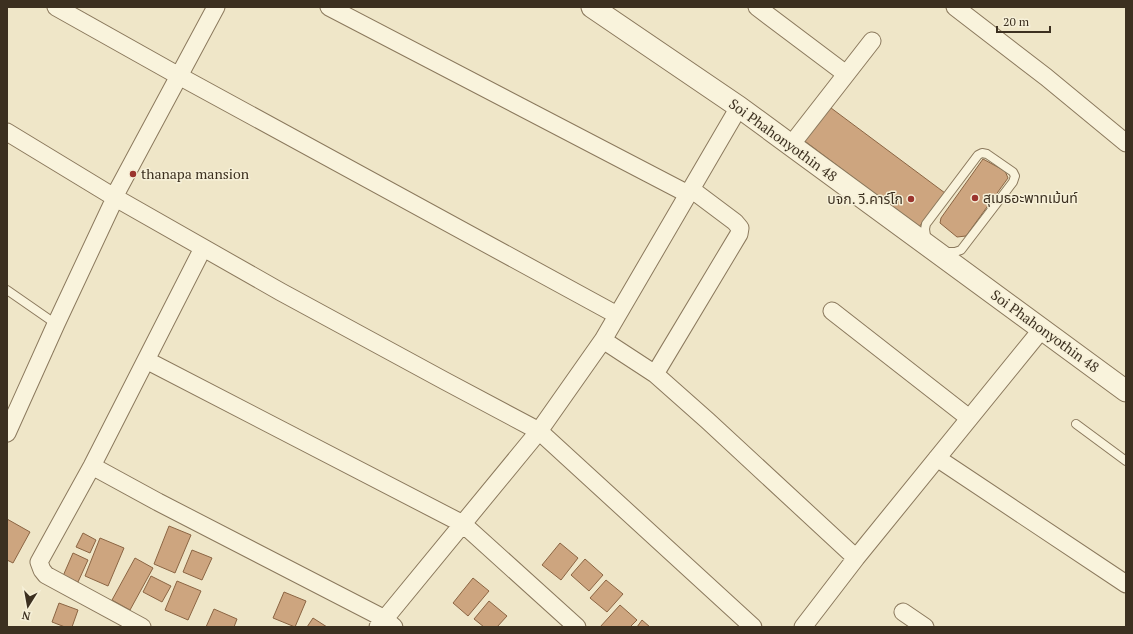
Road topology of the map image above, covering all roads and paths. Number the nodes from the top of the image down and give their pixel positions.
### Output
1 (56, 7) edge
2 (216, 7) edge
3 (329, 7) edge
4 (592, 7) edge
5 (757, 7) edge
6 (955, 7) edge
7 (872, 41) dead end
8 (846, 74) junction
9 (179, 76) junction
10 (739, 106) junction
11 (7, 132) edge
12 (1126, 143) edge
13 (791, 145) junction
14 (689, 192) junction
15 (114, 197) junction
16 (922, 241) junction
17 (203, 248) junction
18 (945, 258) junction
19 (7, 290) edge
20 (832, 311) dead end
21 (617, 315) junction
22 (56, 324) junction
23 (1042, 329) junction
24 (603, 340) junction
25 (146, 360) junction
26 (655, 374) junction
27 (1126, 391) edge
28 (969, 418) junction
29 (1076, 424) dead end
30 (539, 431) junction
31 (7, 433) edge
32 (937, 458) junction
33 (1126, 461) edge
34 (92, 466) junction
35 (463, 524) junction
36 (856, 558) junction
37 (1126, 584) edge
38 (903, 612) dead end
39 (386, 624) edge
40 (142, 627) edge
41 (577, 627) edge
42 (753, 627) edge
43 (803, 627) edge
44 (925, 627) edge

1 - 9 street
2 - 9 street
3 - 14 street
4 - 10 street, Soi Phahonyothin 48
5 - 8 street
6 - 12 street
7 - 8 street
8 - 13 street
9 - 15 street
9 - 21 street
10 - 13 street, Soi Phahonyothin 48
10 - 14 street
11 - 15 street
13 - 16 street, Soi Phahonyothin 48
14 - 21 street
14 - 26 street
15 - 17 street
15 - 22 street
16 - 18 street, Soi Phahonyothin 48
16 - 18 lane
17 - 25 street
17 - 30 street
18 - 23 street, Soi Phahonyothin 48
19 - 22 lane
20 - 28 street
21 - 24 street
22 - 31 street
23 - 27 street, Soi Phahonyothin 48
23 - 28 street
24 - 26 street
24 - 30 street
25 - 34 street
25 - 35 street
26 - 36 street
28 - 32 street
29 - 33 lane
30 - 35 street
30 - 42 street
32 - 36 street
32 - 37 street
34 - 39 street
34 - 40 street
35 - 39 street
35 - 41 street
36 - 43 street
38 - 44 street

